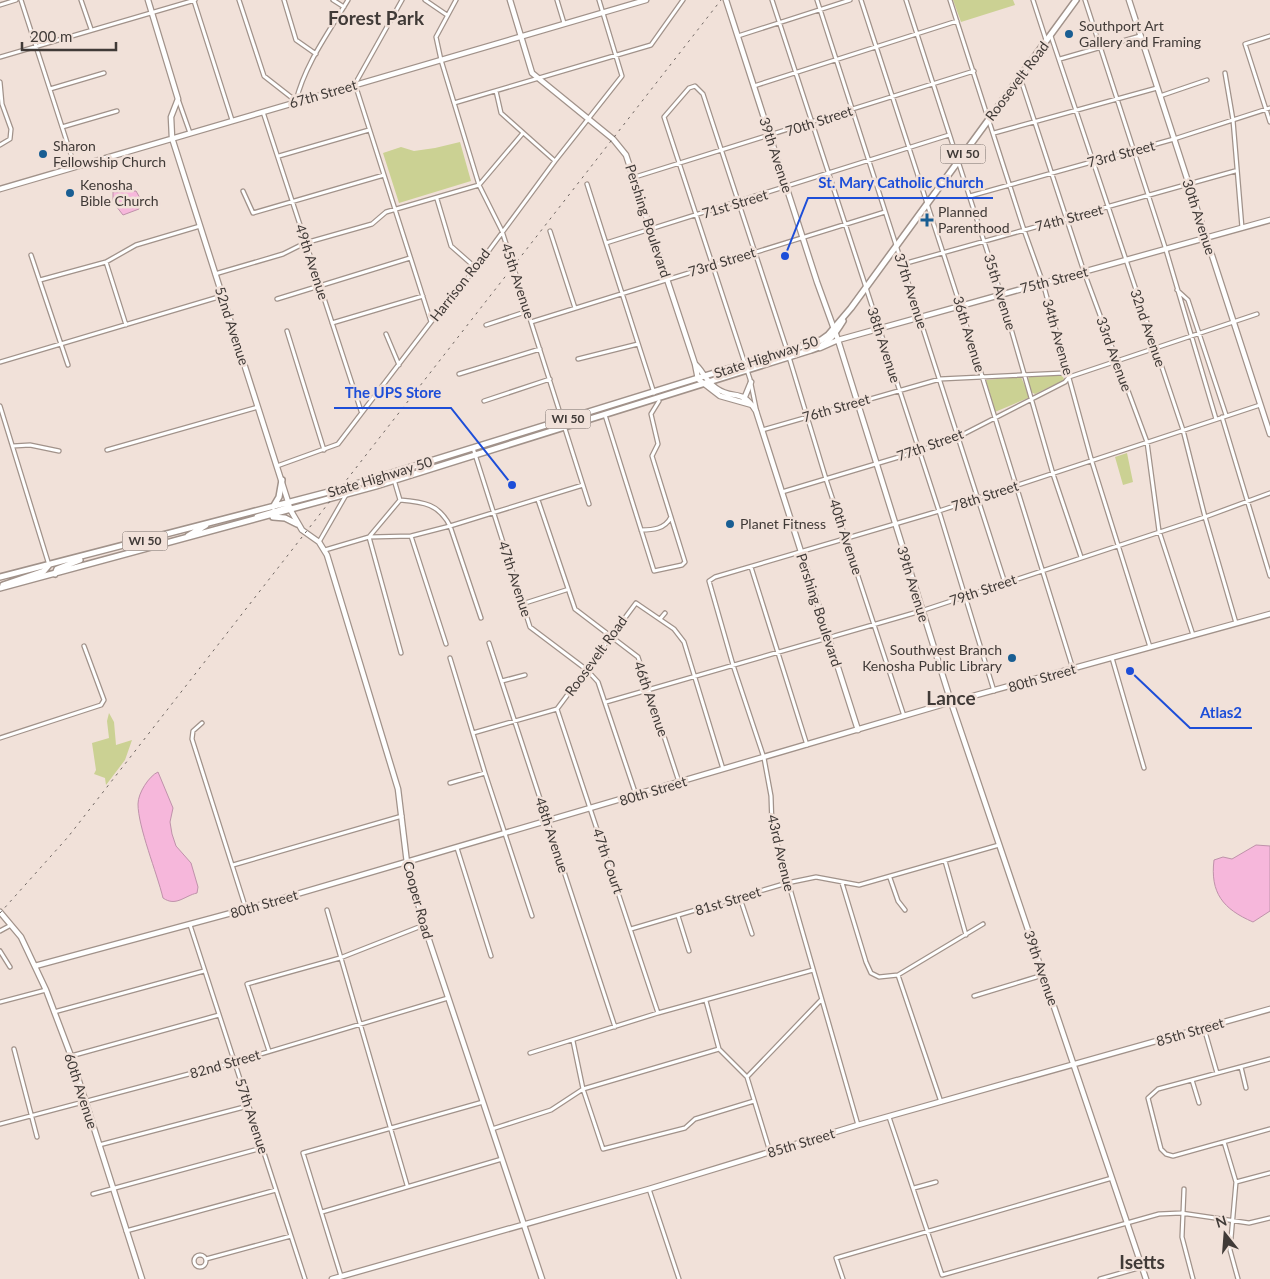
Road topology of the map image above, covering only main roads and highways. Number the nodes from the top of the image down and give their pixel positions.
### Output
1 (1075, 1) edge
2 (851, 308) joint
3 (834, 331) junction
4 (746, 367) junction
5 (282, 480) road end
6 (332, 492) junction
7 (289, 503) junction
8 (271, 508) junction
9 (291, 511) junction
10 (270, 517) junction
11 (246, 523) junction
12 (206, 524) junction
13 (297, 524) road end
14 (179, 540) junction
15 (106, 550) junction
16 (48, 565) junction
17 (55, 574) junction
18 (0, 577) edge
19 (0, 587) edge

1 - 2 main road, Roosevelt Road / WI 50
2 - 3 main road, State Highway 50 / WI 50
3 - 4 main road, State Highway 50 / WI 50
3 - 4 main road, State Highway 50 / WI 50
4 - 6 main road, State Highway 50 / WI 50
4 - 9 main road, State Highway 50 / WI 50
5 - 8 main road
6 - 7 main road, State Highway 50 / WI 50
6 - 9 main road
7 - 8 main road, State Highway 50 / WI 50
7 - 11 main road
8 - 12 main road, State Highway 50 / WI 50
9 - 10 main road, State Highway 50 / WI 50
10 - 11 main road, State Highway 50 / WI 50
10 - 13 main road
11 - 14 main road, State Highway 50 / WI 50
12 - 14 main road
12 - 15 main road, State Highway 50 / WI 50
14 - 17 main road, State Highway 50 / WI 50
15 - 16 main road, State Highway 50 / WI 50
15 - 17 main road
16 - 18 main road, State Highway 50 / WI 50
16 - 19 main road
17 - 19 main road, State Highway 50 / WI 50

